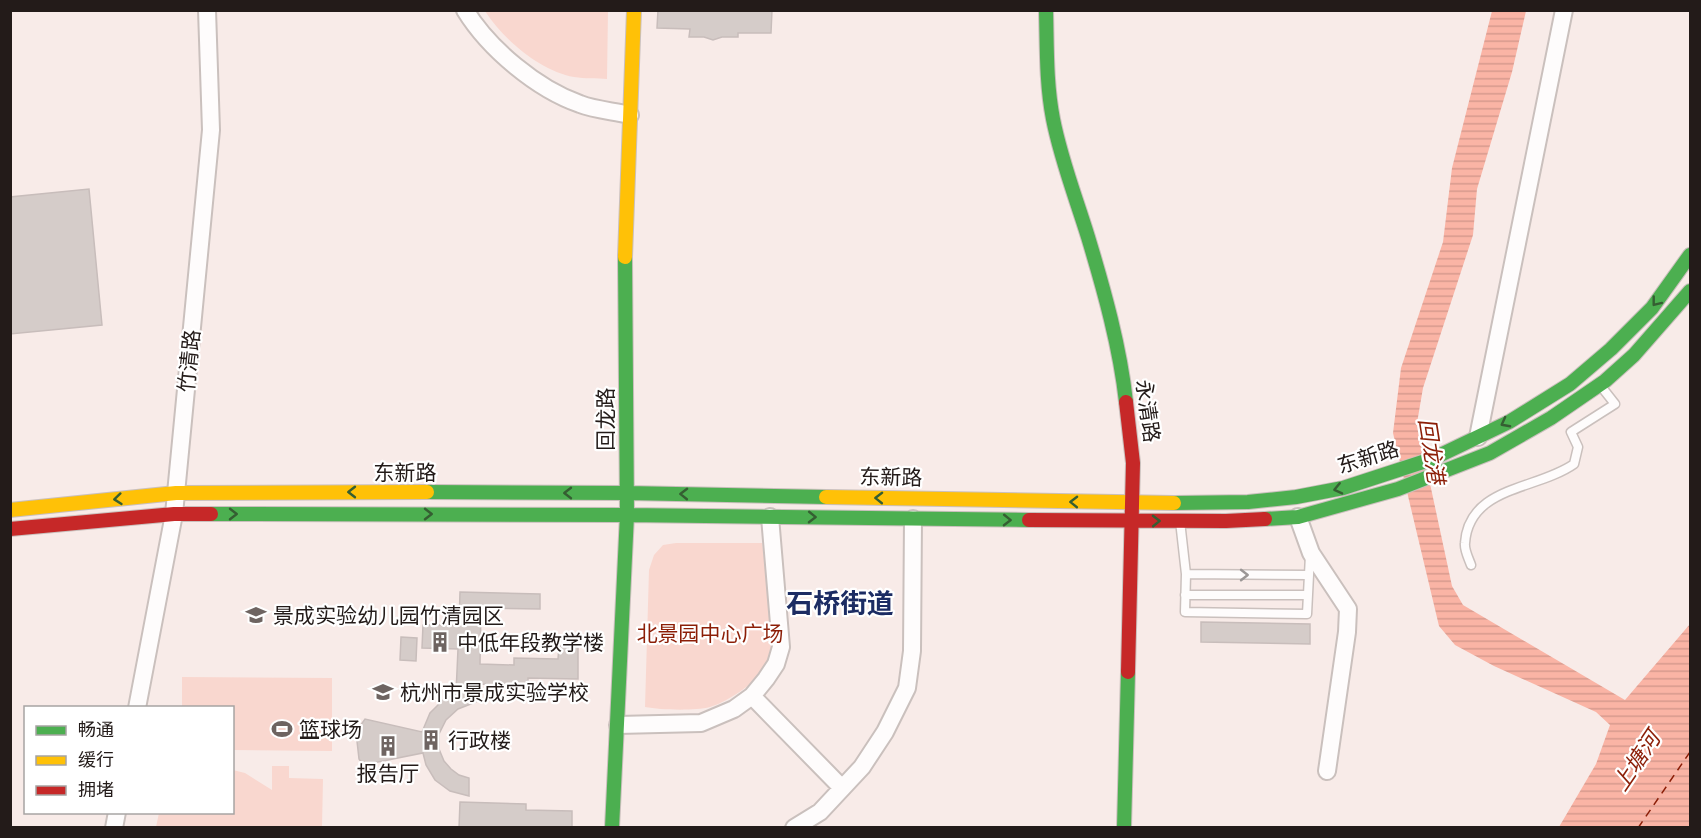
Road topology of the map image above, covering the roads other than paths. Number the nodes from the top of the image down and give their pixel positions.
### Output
1 (207, 10) edge
2 (465, 10) edge
3 (634, 10) edge
4 (1046, 10) edge
5 (1564, 10) edge
6 (630, 115) junction
7 (1690, 255) edge
8 (1690, 291) edge
9 (1599, 385) junction
10 (1478, 438) junction
11 (627, 493) junction
12 (176, 494) junction
13 (1132, 503) junction
14 (10, 510) edge
15 (174, 514) junction
16 (627, 515) junction
17 (770, 517) junction
18 (1298, 517) junction
19 (913, 519) junction
20 (1132, 521) junction
21 (1180, 521) junction
22 (10, 529) edge
23 (1311, 554) junction
24 (1472, 565) dead end
25 (1186, 574) junction
26 (1309, 575) junction
27 (1185, 595) junction
28 (1308, 595) junction
29 (753, 696) junction
30 (137, 706) edge
31 (618, 725) junction
32 (1327, 771) dead end
33 (842, 788) junction
34 (612, 828) edge
35 (794, 828) edge
36 (1124, 828) edge

1 - 12 street, 竹清路
2 - 6 street
3 - 6 main road, 回龙路
4 - 13 main road, 永清路
5 - 10 street
6 - 11 main road, 回龙路
7 -> 10 main road, 东新路
8 - 9 main road, 东新路
9 - 18 main road, 东新路
9 - 24 lane
10 -> 13 main road, 东新路
11 -> 12 main road, 东新路
13 -> 11 main road, 东新路
11 - 16 main road, 回龙路
12 -> 14 main road, 东新路
12 - 15 street, 竹清路
13 - 20 main road, 永清路
15 -> 16 main road, 东新路
15 - 22 main road, 东新路
15 - 30 street, 竹清路
16 - 17 main road, 东新路
16 - 31 main road, 回龙路
17 -> 19 main road, 东新路
17 - 29 street
18 - 21 main road, 东新路
18 - 23 street
19 -> 20 main road, 东新路
19 - 33 street
20 -> 21 main road, 东新路
20 - 36 main road, 永清路
21 - 25 lane
23 - 26 lane
23 - 32 street
25 -> 26 lane
25 - 27 lane
26 - 28 lane
27 - 28 lane
27 - 28 lane
29 - 31 street
29 - 33 street
31 - 34 main road, 回龙路
33 - 35 street

